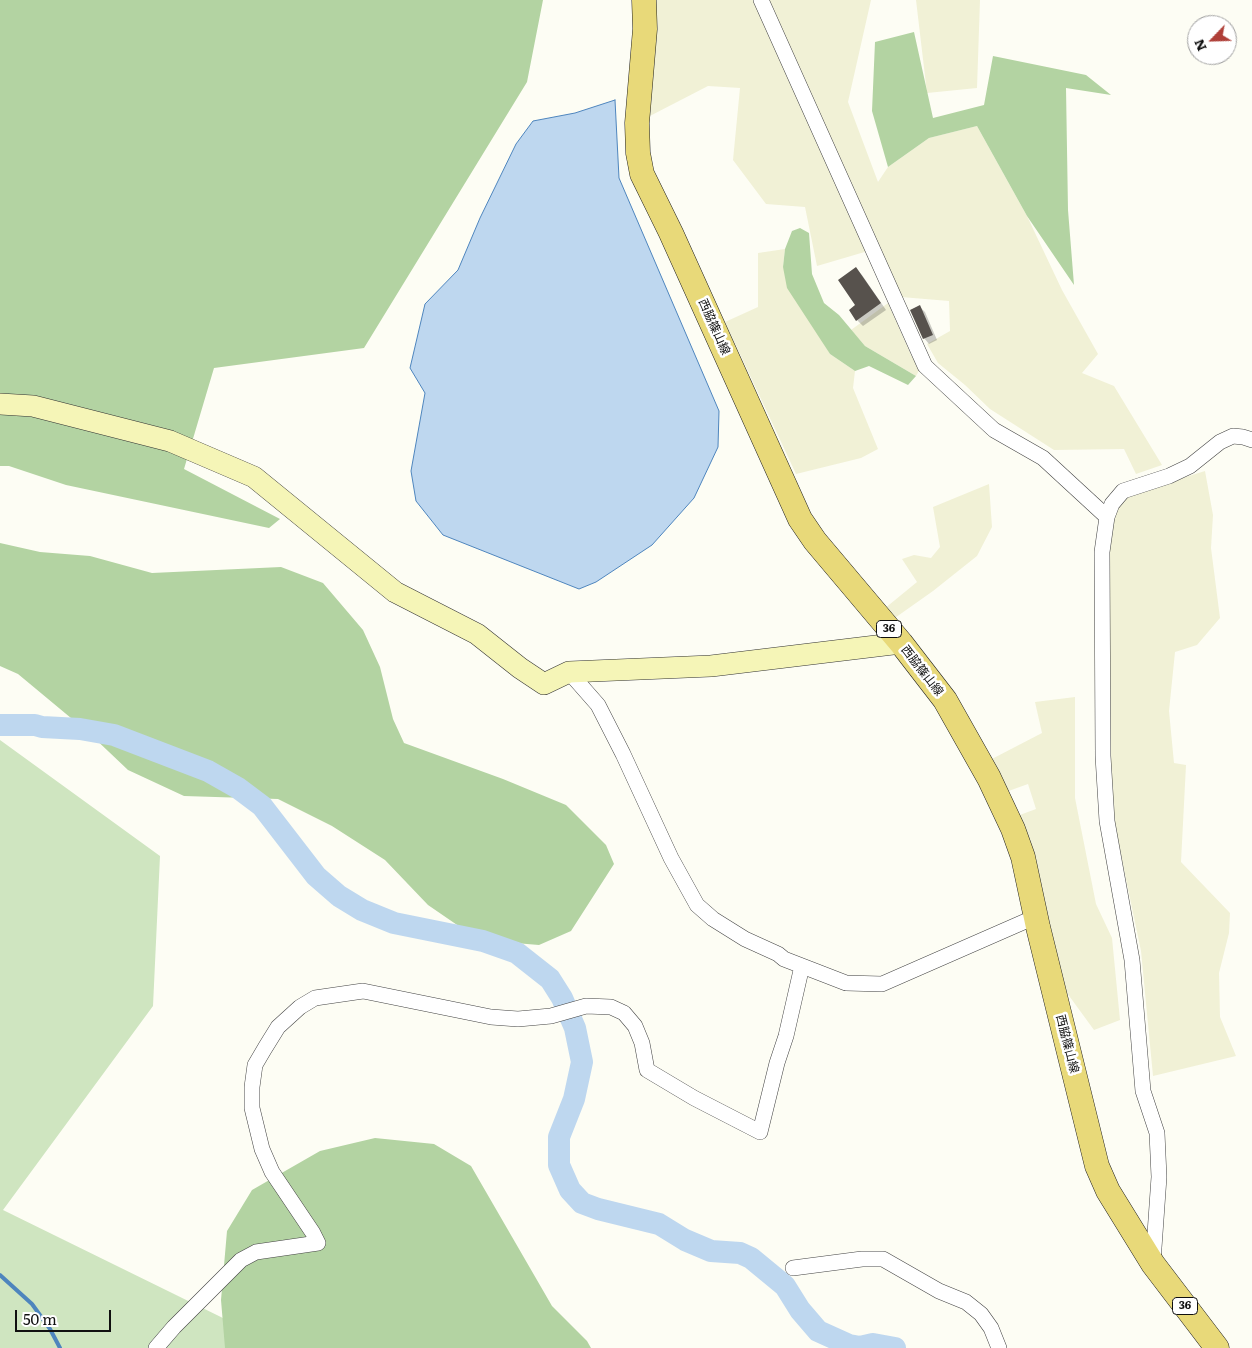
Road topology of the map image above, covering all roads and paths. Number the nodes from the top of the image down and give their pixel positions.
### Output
1 (644, 0) edge
2 (761, 0) edge
3 (0, 404) edge
4 (1252, 440) edge
5 (1107, 517) junction
6 (900, 643) junction
7 (569, 672) junction
8 (1038, 927) junction
9 (802, 966) junction
10 (1153, 1264) junction
11 (793, 1268) dead end
12 (156, 1348) edge
13 (999, 1348) edge
14 (1217, 1348) edge

1 - 6 main road, 西脇篠山線 / 36
2 - 5 street
3 - 7 street
4 - 5 street
5 - 10 street
6 - 7 street
6 - 8 main road, 西脇篠山線 / 36
7 - 9 street
8 - 9 street
8 - 10 main road, 西脇篠山線 / 36
9 - 12 street
10 - 14 main road, 西脇篠山線 / 36
11 - 13 street

